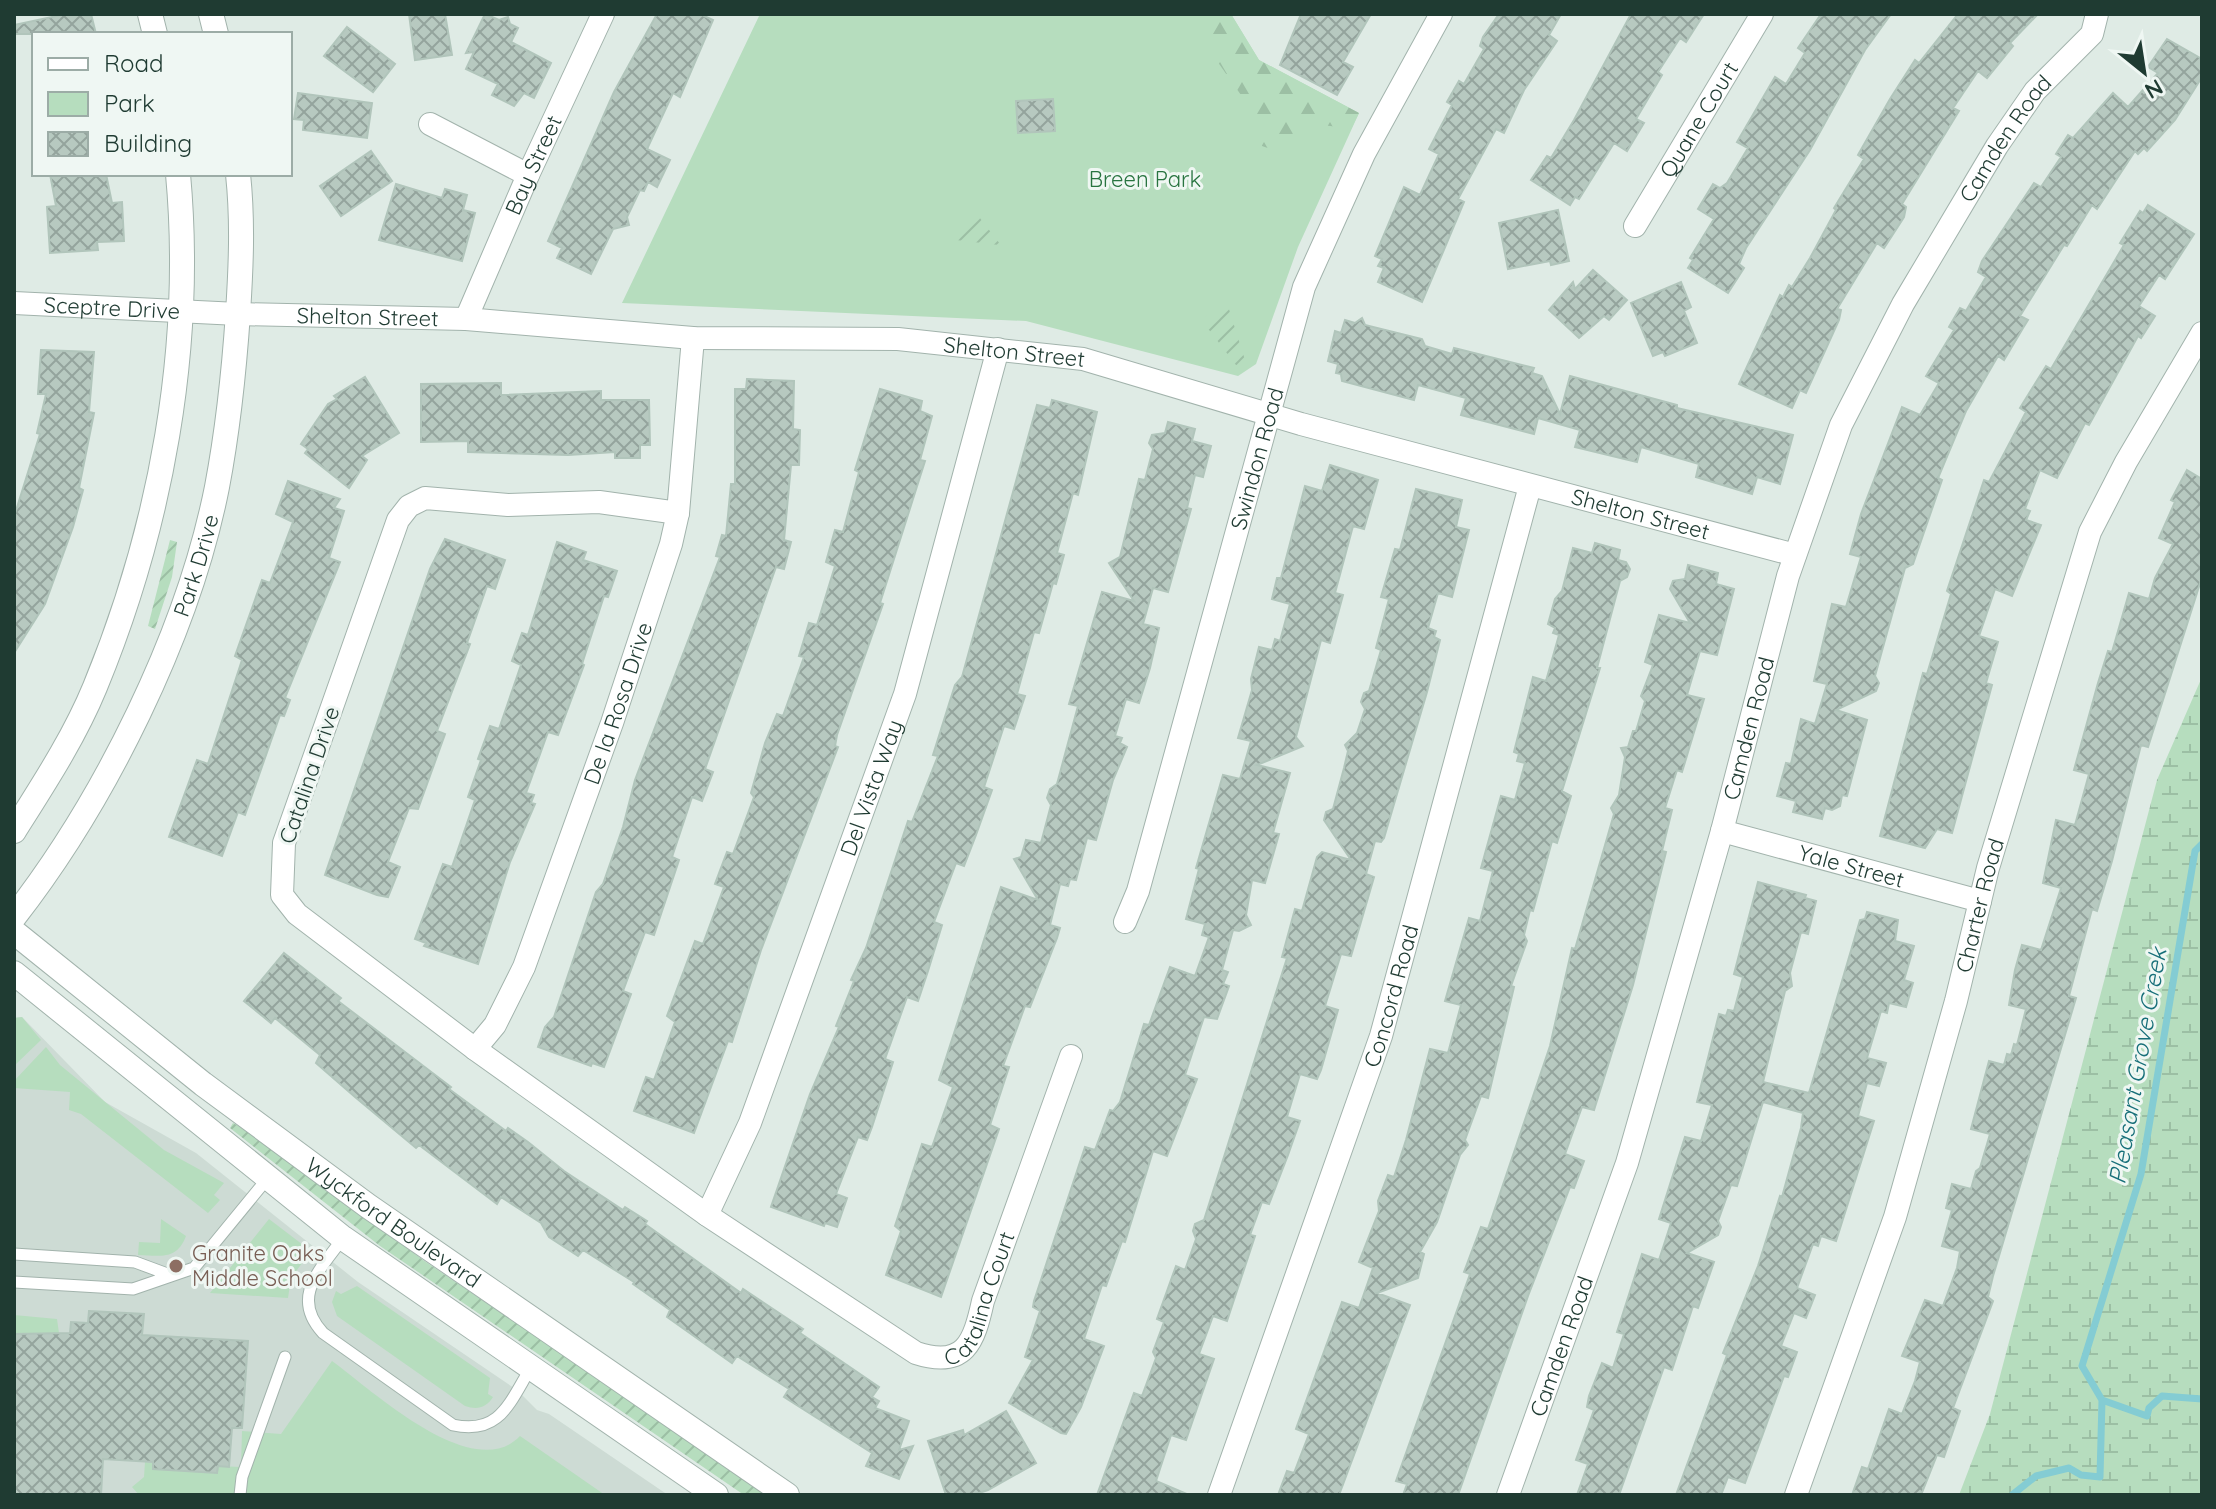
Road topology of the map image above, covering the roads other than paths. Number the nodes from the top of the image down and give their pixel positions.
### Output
1 (603, 14) edge
2 (1441, 14) edge
3 (1762, 14) edge
4 (2097, 14) edge
5 (430, 124) dead end
6 (528, 175) junction
7 (178, 176) edge
8 (238, 176) edge
9 (1635, 226) dead end
10 (14, 303) edge
11 (181, 311) junction
12 (209, 312) joint
13 (238, 314) junction
14 (466, 319) junction
15 (2202, 333) edge
16 (693, 338) junction
17 (998, 349) junction
18 (1270, 415) junction
19 (1530, 486) junction
20 (678, 513) junction
21 (1795, 555) junction
22 (14, 831) edge
23 (1722, 831) junction
24 (1980, 901) junction
25 (14, 917) edge
26 (1125, 922) dead end
27 (14, 932) edge
28 (14, 973) edge
29 (475, 1049) junction
30 (1071, 1056) dead end
31 (267, 1179) junction
32 (707, 1215) junction
33 (343, 1238) junction
34 (14, 1254) edge
35 (170, 1275) junction
36 (14, 1282) edge
37 (285, 1357) dead end
38 (530, 1369) junction
39 (240, 1495) edge
40 (716, 1495) edge
41 (787, 1495) edge
42 (1219, 1495) edge
43 (1508, 1495) edge
44 (1796, 1495) edge

1 - 6 street, Bay Street
2 - 18 street, Swindon Road
3 - 9 street, Quane Court
4 - 21 street, Camden Road
5 - 6 street
6 - 14 street, Bay Street
7 - 11 street
8 - 13 street, Park Drive
10 - 11 street, Sceptre Drive
11 - 12 street, Sceptre Drive
11 - 22 street
12 - 13 street, Shelton Street
13 - 14 street, Shelton Street
13 - 25 street, Park Drive
14 - 16 street, Shelton Street
15 - 24 street, Charter Road
16 - 17 street, Shelton Street
16 - 20 street, De la Rosa Drive
17 - 18 street, Shelton Street
17 - 32 street, Del Vista Way
18 - 19 street, Shelton Street
18 - 26 street, Swindon Road
19 - 21 street, Shelton Street
19 - 42 street, Concord Road
20 - 29 street, De la Rosa Drive
20 - 29 street, Catalina Drive
21 - 23 street, Camden Road
23 - 24 street, Yale Street
23 - 43 street, Camden Road
24 - 44 street, Charter Road
27 - 41 street, Wyckford Boulevard
28 - 31 street, Wyckford Boulevard
29 - 32 street, Catalina Drive
30 - 32 street, Catalina Court
31 - 33 street, Wyckford Boulevard
31 - 35 lane
33 - 38 street, Wyckford Boulevard
33 - 38 lane
34 - 35 lane
35 - 36 lane
37 - 39 lane
38 - 40 street, Wyckford Boulevard

